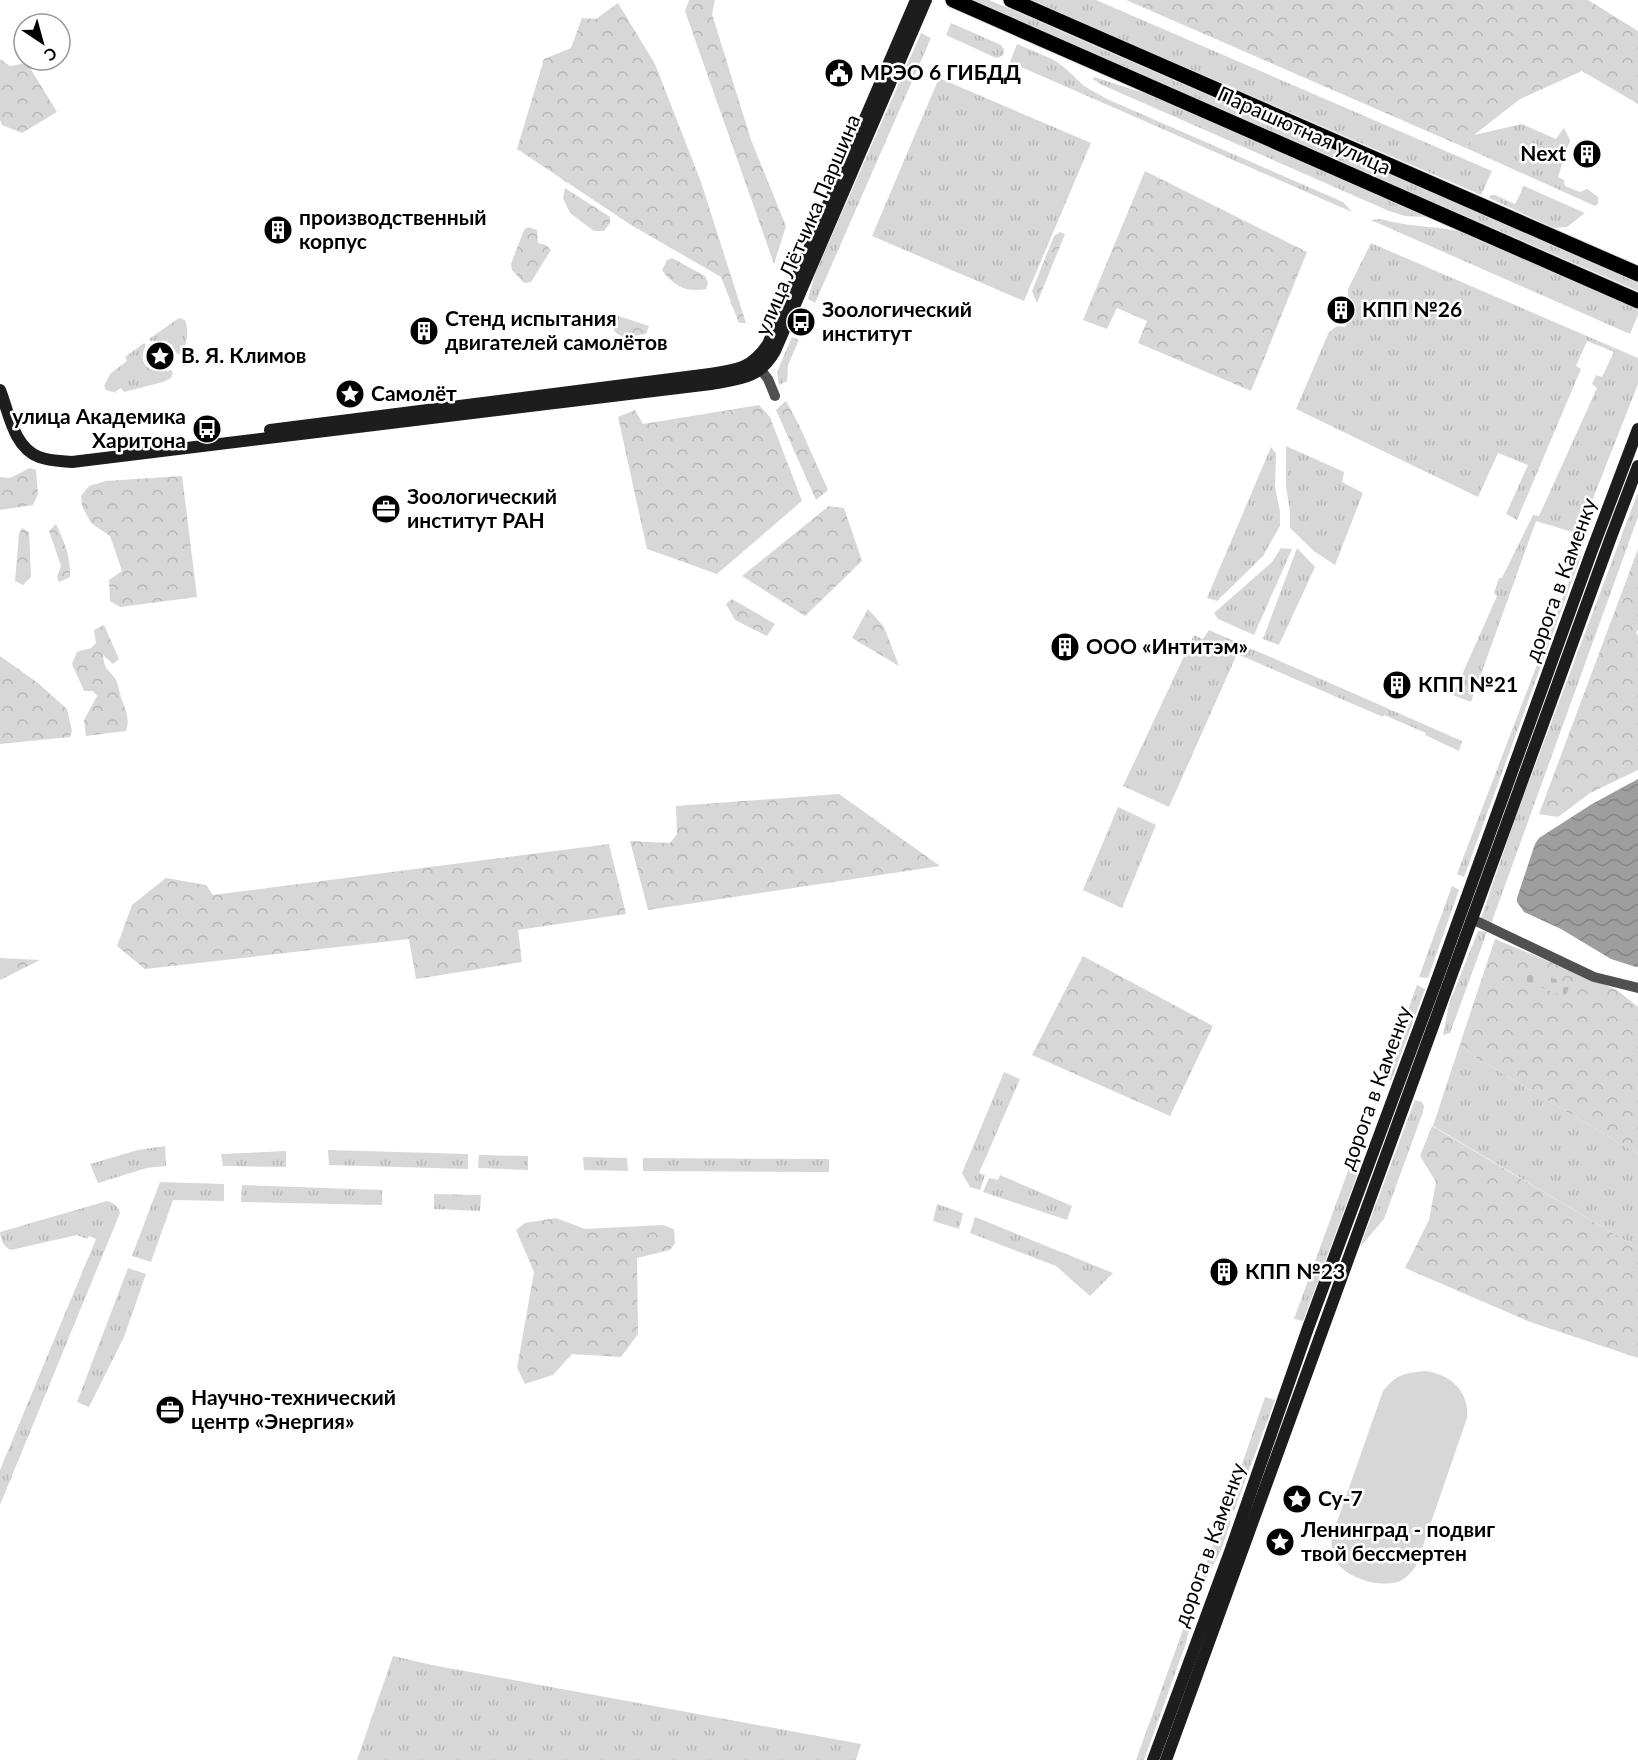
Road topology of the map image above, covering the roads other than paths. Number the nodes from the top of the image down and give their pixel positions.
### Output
1 (916, 0) edge
2 (926, 0) edge
3 (953, 0) edge
4 (1011, 0) edge
5 (1638, 274) edge
6 (1638, 301) edge
7 (761, 370) junction
8 (0, 390) edge
9 (776, 396) dead end
10 (4, 412) edge
11 (1638, 429) edge
12 (303, 430) junction
13 (1638, 466) edge
14 (1472, 919) junction
15 (1638, 988) edge
16 (1153, 1760) edge
17 (1166, 1760) edge

1 - 12 main road, улица Лётчика Паршина
2 - 7 main road, улица Лётчика Паршина
3 - 6 main road, Парашютная улица
4 - 5 main road, Парашютная улица
7 - 9 street
7 - 12 main road
8 - 10 main road
10 - 12 main road
11 - 16 main road, дорога в Каменку
13 - 14 main road, дорога в Каменку
14 - 15 street
14 - 17 main road, дорога в Каменку

